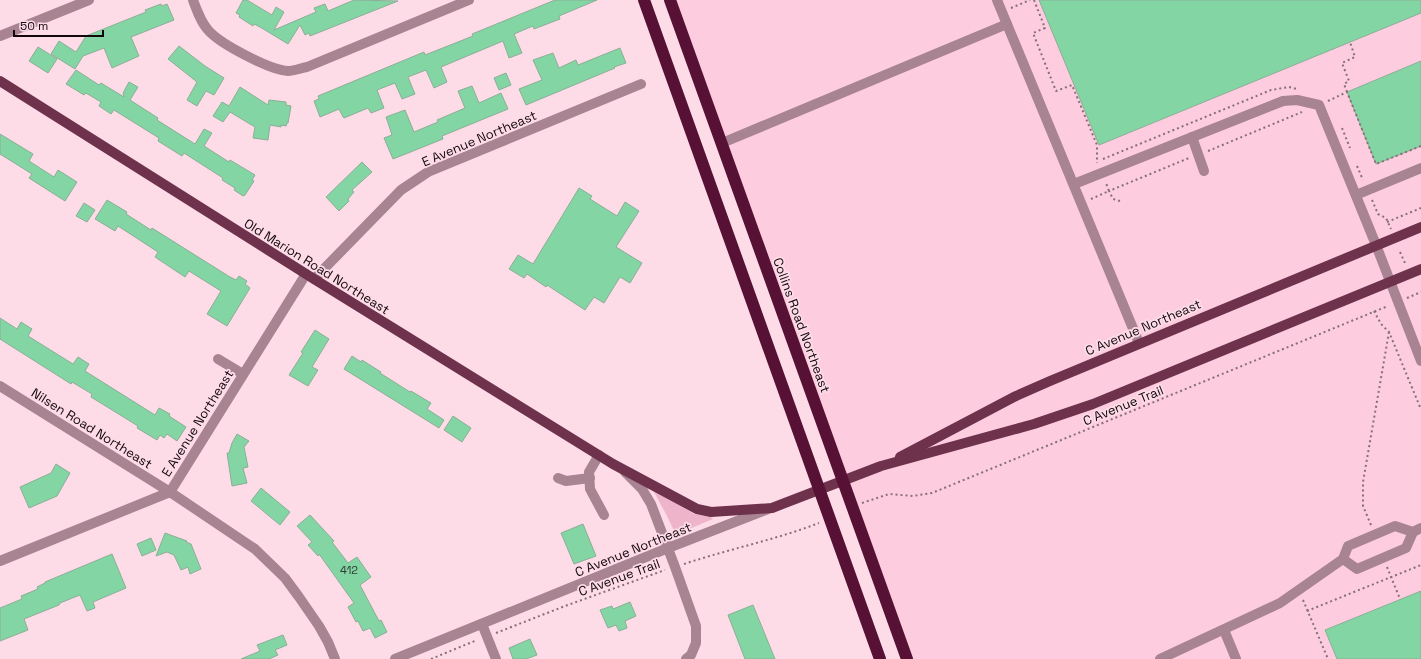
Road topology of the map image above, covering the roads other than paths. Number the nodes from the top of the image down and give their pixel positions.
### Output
1 (89, 0) edge
2 (193, 0) edge
3 (469, 0) edge
4 (644, 0) edge
5 (670, 0) edge
6 (998, 0) edge
7 (1007, 24) junction
8 (0, 36) edge
9 (0, 81) edge
10 (641, 84) dead end
11 (1192, 137) junction
12 (722, 143) junction
13 (1421, 168) edge
14 (1204, 171) dead end
15 (1074, 184) junction
16 (1356, 195) junction
17 (1421, 227) edge
18 (1376, 245) junction
19 (1421, 269) edge
20 (310, 277) junction
21 (1390, 281) junction
22 (1139, 343) junction
23 (218, 359) dead end
24 (1421, 360) edge
25 (243, 374) junction
26 (0, 386) edge
27 (599, 455) junction
28 (881, 466) junction
29 (622, 469) junction
30 (558, 478) dead end
31 (590, 478) junction
32 (843, 481) junction
33 (819, 490) junction
34 (170, 492) junction
35 (772, 508) junction
36 (604, 515) dead end
37 (1417, 530) edge
38 (668, 548) junction
39 (1343, 559) junction
40 (0, 561) edge
41 (482, 624) junction
42 (1224, 630) junction
43 (335, 659) edge
44 (396, 659) edge
45 (496, 659) edge
46 (686, 659) edge
47 (880, 659) edge
48 (907, 659) edge
49 (1160, 659) edge
50 (1236, 659) edge

1 - 8 street
2 - 3 street
4 - 33 highway
5 - 12 highway, Collins Road Northeast
6 - 7 street
7 - 12 street
7 - 15 street
9 - 20 main road, Old Marion Road Northeast
10 - 20 street, E Avenue Northeast
11 - 14 street
11 - 15 street
11 - 16 street
12 - 32 highway, Collins Road Northeast
13 - 16 street
15 - 22 street
16 - 18 street
17 - 18 main road, C Avenue Northeast
18 - 21 street
18 - 22 main road, C Avenue Northeast
19 - 21 main road, C Avenue Northeast
20 - 25 street, E Avenue Northeast
20 - 27 main road, Old Marion Road Northeast
21 - 24 street
21 - 28 main road, C Avenue Northeast
22 - 28 main road, C Avenue Northeast
23 - 25 street
25 - 34 street, E Avenue Northeast
26 - 34 street, Nilsen Road Northeast
27 - 29 main road, Old Marion Road Northeast
27 - 31 street
28 - 32 main road, C Avenue Northeast
29 - 35 main road, Old Marion Road Northeast
29 - 38 street, Old Marion Road Northeast
30 - 31 street
31 - 36 street
32 - 33 main road, C Avenue Northeast
32 - 48 highway, Collins Road Northeast
33 - 35 main road, C Avenue Northeast
33 - 47 highway
34 - 40 street, E Avenue Northeast
34 - 43 street, Nilsen Road Northeast
35 - 38 street, C Avenue Northeast
37 - 39 street
37 - 39 street
38 - 41 street, C Avenue Northeast
38 - 46 street, Old Marion Road Northeast
39 - 42 street
41 - 44 street, C Avenue Northeast
41 - 45 street
42 - 49 street
42 - 50 street

